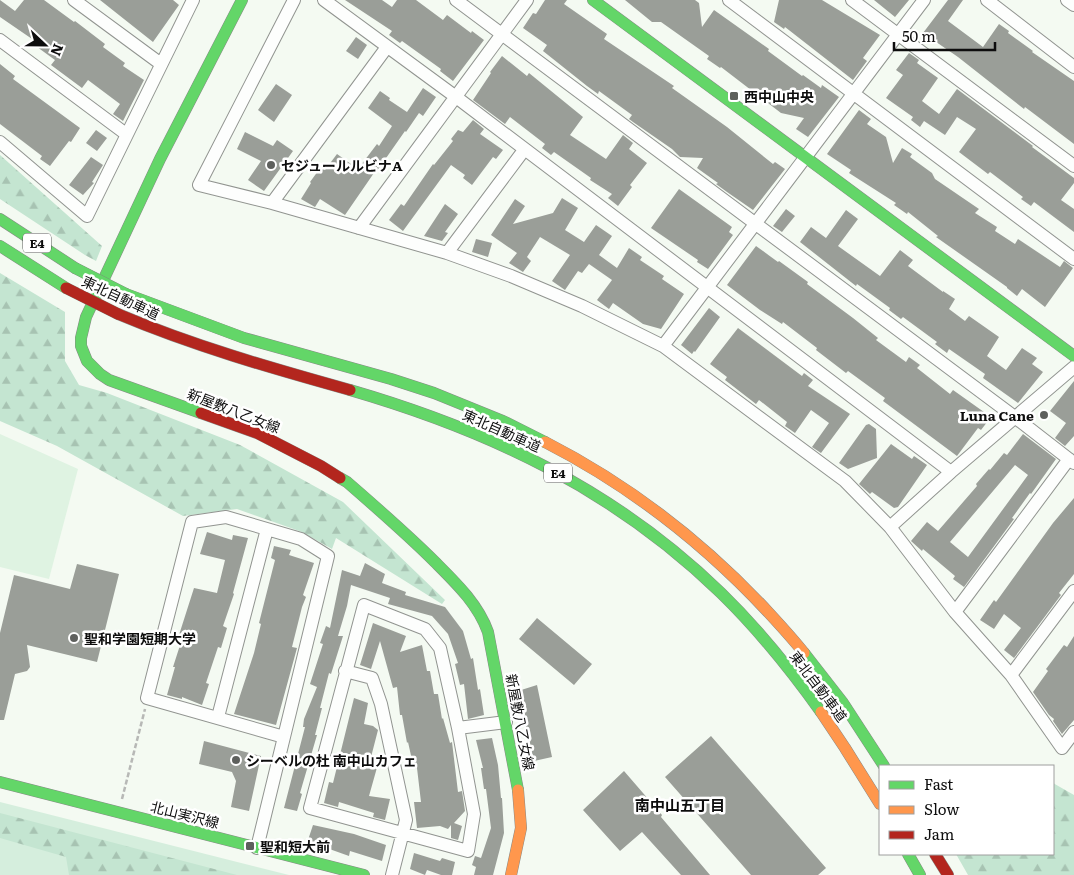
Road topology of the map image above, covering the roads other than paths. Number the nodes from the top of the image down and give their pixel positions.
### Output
1 (74, 0) edge
2 (193, 0) edge
3 (242, 0) edge
4 (294, 0) edge
5 (324, 0) edge
6 (456, 0) edge
7 (526, 0) edge
8 (593, 0) edge
9 (729, 0) edge
10 (852, 0) edge
11 (924, 0) edge
12 (987, 0) edge
13 (1067, 0) edge
14 (1074, 5) edge
15 (502, 34) junction
16 (898, 35) junction
17 (0, 40) edge
18 (387, 47) junction
19 (161, 64) junction
20 (1074, 67) edge
21 (854, 93) junction
22 (456, 97) junction
23 (126, 134) junction
24 (0, 142) edge
25 (524, 150) junction
26 (805, 158) junction
27 (1074, 166) edge
28 (272, 203) junction
29 (0, 219) edge
30 (757, 224) junction
31 (359, 228) junction
32 (0, 246) edge
33 (447, 253) junction
34 (1074, 259) edge
35 (708, 288) junction
36 (663, 346) junction
37 (1074, 356) edge
38 (1074, 367) edge
39 (1016, 418) junction
40 (1071, 461) edge
41 (950, 472) junction
42 (890, 527) junction
43 (267, 529) junction
44 (1074, 591) edge
45 (955, 612) junction
46 (346, 671) junction
47 (1011, 675) junction
48 (218, 717) junction
49 (506, 722) junction
50 (458, 728) junction
51 (1074, 732) edge
52 (284, 737) junction
53 (883, 765) edge
54 (0, 782) edge
55 (879, 802) edge
56 (403, 833) junction
57 (257, 848) junction
58 (909, 855) edge
59 (936, 855) edge
60 (364, 875) edge
61 (392, 875) edge
62 (511, 875) edge
63 (920, 875) edge
64 (948, 875) edge

1 - 19 street
2 - 19 street
3 - 49 main road, 新屋敷八乙女線
4 - 28 street
5 - 18 street
6 - 15 street
7 - 15 street
8 - 26 main road
9 - 21 street
10 - 16 street
11 - 16 street
12 - 20 street
13 - 14 street
15 - 22 street
15 - 30 street
16 - 21 street
16 - 27 street
17 - 23 street
18 - 22 street
18 - 28 street
19 - 23 street
21 - 26 street
21 - 34 street
22 - 25 street
22 - 31 street
23 - 24 street
25 - 33 street
25 - 35 street
26 - 30 street
26 - 37 main road
28 - 31 street
29 - 53 main road, 東北自動車道 / E4, bridge
30 - 35 street
30 - 39 street
31 - 33 street
32 - 55 main road, 東北自動車道 / E4, bridge
33 - 36 street
35 - 36 street
35 - 41 street
36 - 42 street
38 - 39 street
39 - 40 street
39 - 41 street
40 - 45 street
41 - 42 street
42 - 45 street
43 - 48 street
43 - 48 street
43 - 52 street
44 - 47 street
45 - 47 street
46 - 50 street
46 - 56 street
46 - 56 street
47 - 51 street
48 - 52 street
49 - 50 street
49 - 62 main road, 新屋敷八乙女線
50 - 56 street
52 - 57 street
54 - 57 main road, 北山実沢線
56 - 61 street
57 - 60 main road, 北山実沢線
58 - 63 main road
59 - 64 main road

